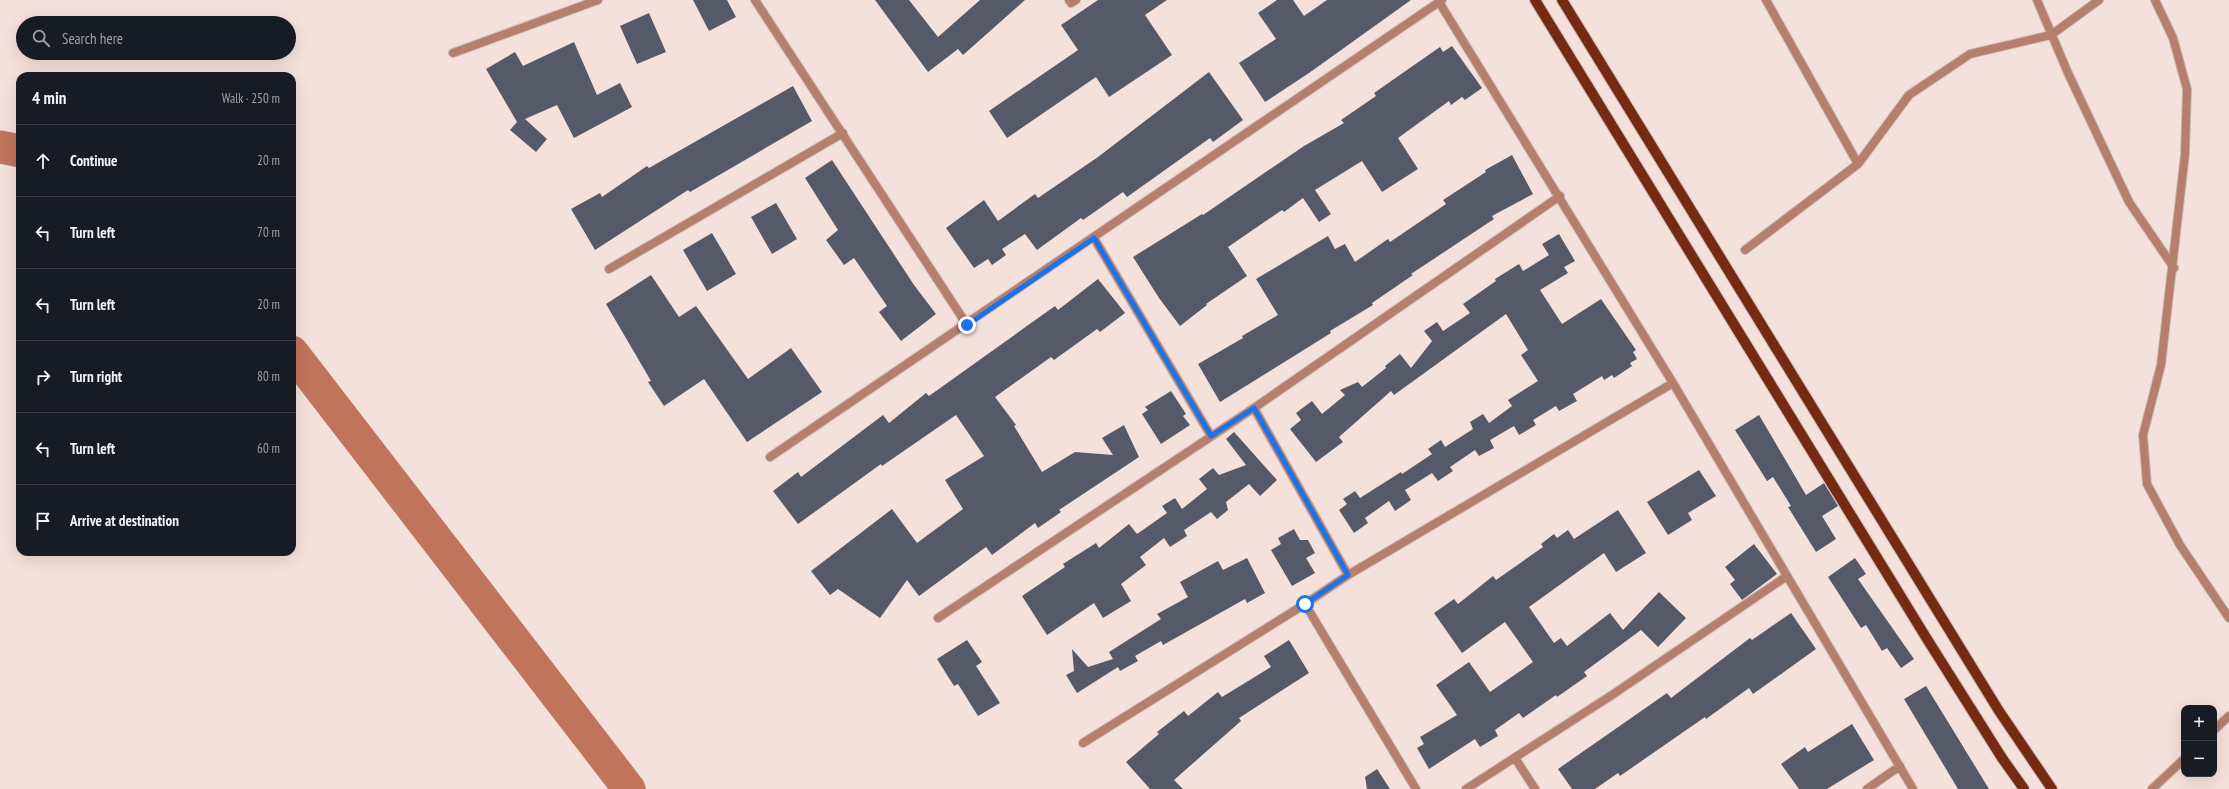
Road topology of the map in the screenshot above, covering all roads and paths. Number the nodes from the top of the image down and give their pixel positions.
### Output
1 (598, 0) edge
2 (755, 0) edge
3 (1069, 0) edge
4 (1076, 0) edge
5 (1534, 0) edge
6 (1562, 0) edge
7 (1766, 0) edge
8 (2037, 0) edge
9 (2099, 0) edge
10 (2155, 0) edge
11 (1441, 1) edge
12 (2051, 35) junction
13 (453, 53) dead end
14 (843, 133) junction
15 (1858, 164) junction
16 (1560, 196) junction
17 (1094, 238) junction
18 (1745, 250) dead end
19 (609, 268) dead end
20 (2174, 268) junction
21 (967, 325) junction
22 (1673, 383) junction
23 (1254, 408) junction
24 (1211, 436) junction
25 (770, 456) dead end
26 (1348, 575) junction
27 (1787, 576) junction
28 (1305, 604) junction
29 (938, 618) dead end
30 (2229, 618) edge
31 (2229, 716) edge
32 (2217, 727) edge
33 (1083, 743) dead end
34 (1515, 758) junction
35 (2181, 762) edge
36 (1900, 766) junction
37 (1416, 789) edge
38 (1466, 789) edge
39 (1535, 789) edge
40 (1867, 789) edge
41 (1913, 789) edge
42 (2024, 789) edge
43 (2052, 789) edge
44 (2152, 789) edge

1 - 13 street
2 - 14 street
3 - 4 street
5 - 42 main road
6 - 43 main road
7 - 15 street
8 - 12 street
9 - 12 street
10 - 20 street
11 - 16 street
11 - 17 street
12 - 15 street
12 - 20 street
14 - 19 street
14 - 21 street
15 - 18 street
16 - 22 street
16 - 23 street
17 - 21 street
17 - 24 street
20 - 30 street
21 - 25 street
22 - 26 street
22 - 27 street
23 - 24 street
23 - 26 street
24 - 29 street
26 - 28 street
27 - 34 street
27 - 36 street
28 - 33 street
28 - 37 street
31 - 32 street
34 - 38 street
34 - 39 street
35 - 44 street
36 - 40 street
36 - 41 street

